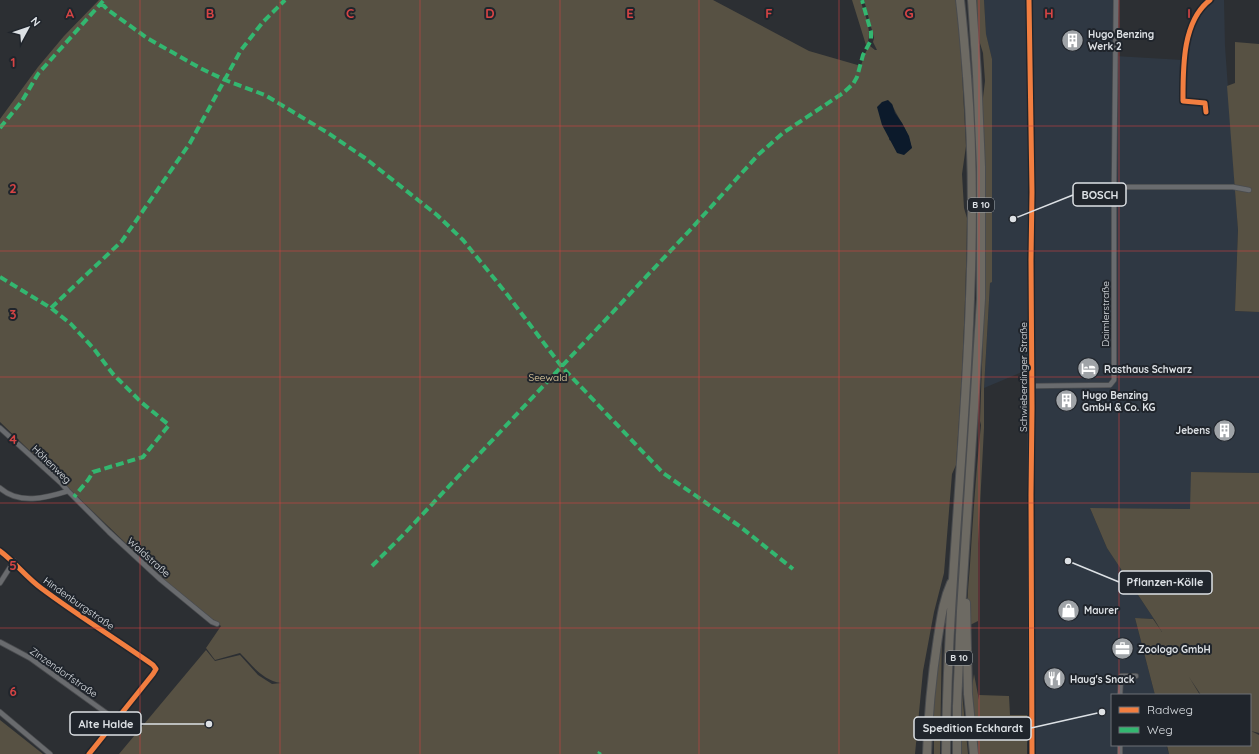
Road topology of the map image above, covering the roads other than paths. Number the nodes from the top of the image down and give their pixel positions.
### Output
1 (960, 0) edge
2 (972, 0) edge
3 (1029, 0) edge
4 (1116, 0) edge
5 (1210, 0) edge
6 (1206, 112) dead end
7 (1114, 187) junction
8 (1249, 190) dead end
9 (1032, 386) junction
10 (0, 428) edge
11 (0, 488) edge
12 (68, 491) junction
13 (74, 497) joint
14 (0, 551) edge
15 (14, 561) junction
16 (964, 562) junction
17 (953, 579) junction
18 (0, 583) edge
19 (217, 624) dead end
20 (0, 642) edge
21 (1136, 676) dead end
22 (1120, 694) edge
23 (0, 712) edge
24 (116, 720) junction
25 (50, 754) edge
26 (89, 754) edge
27 (927, 754) edge
28 (946, 754) edge
29 (958, 754) edge
30 (974, 754) edge
31 (1032, 754) edge

1 - 17 highway, B 10
2 - 16 highway, B 10
3 - 9 street, Schwieberdinger Straße
4 - 7 street, Daimlerstraße
5 - 6 street
7 - 8 street
7 - 9 street, Daimlerstraße
9 - 31 street, Schwieberdinger Straße
10 - 12 street, Höhenweg
11 - 12 street
12 - 13 street, Höhenweg
13 - 19 street, Waldstraße
14 - 15 street, Hindenburgstraße
15 - 18 street
15 - 24 street, Hindenburgstraße
16 - 29 highway, B 10
16 - 30 highway, B 10
17 - 27 highway, B 10
17 - 28 highway, B 10
20 - 24 street, Zinzendorfstraße
21 - 22 street
23 - 25 street
24 - 26 street

